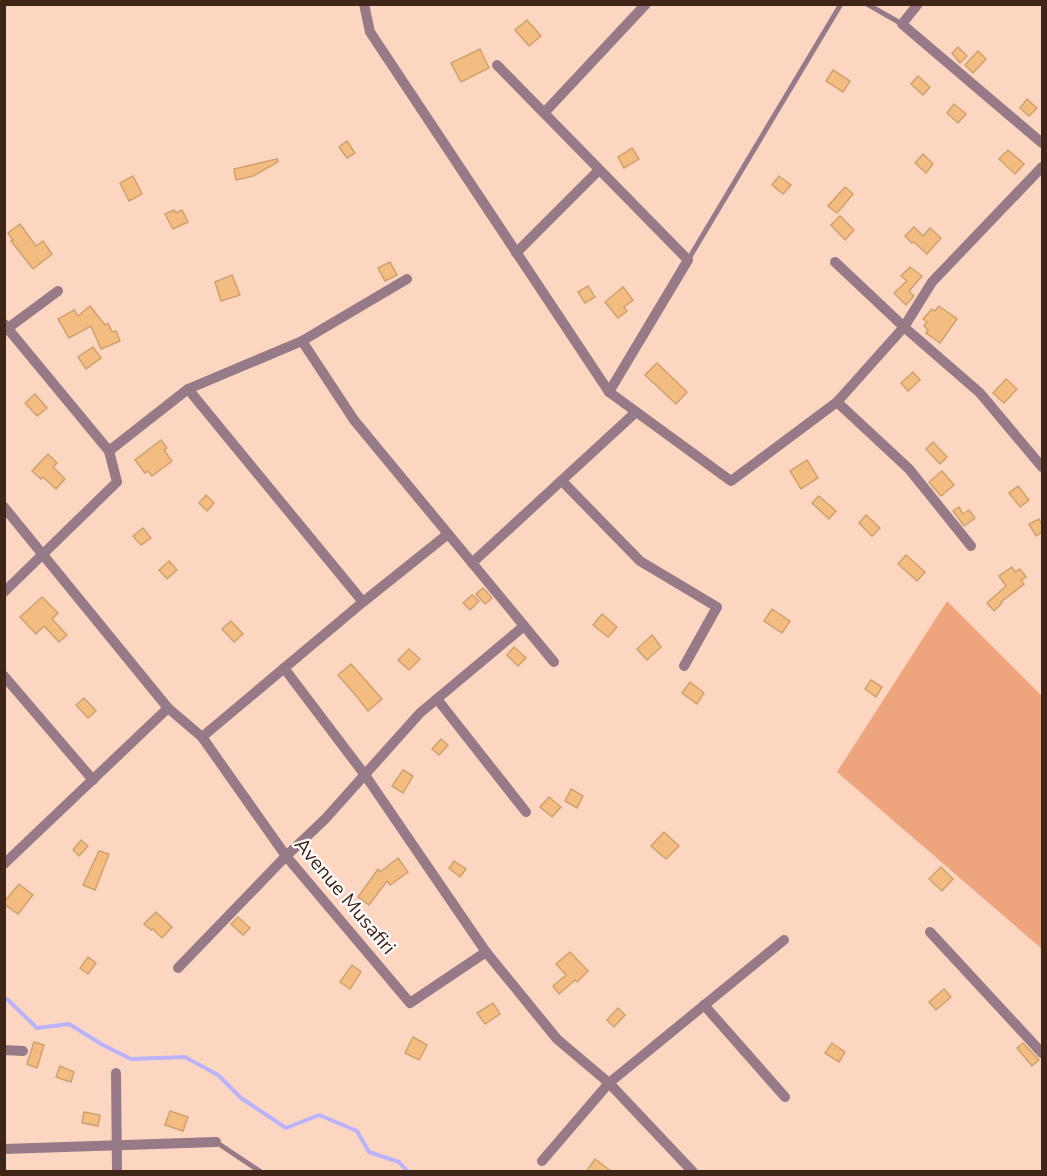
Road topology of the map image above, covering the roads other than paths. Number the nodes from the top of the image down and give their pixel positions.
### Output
1 (364, 4) edge
2 (646, 4) edge
3 (841, 4) edge
4 (867, 4) edge
5 (918, 4) edge
6 (902, 24) junction
7 (497, 65) dead end
8 (544, 113) junction
9 (1042, 143) edge
10 (1042, 166) edge
11 (599, 170) junction
12 (516, 253) junction
13 (688, 260) junction
14 (835, 262) dead end
15 (407, 279) dead end
16 (58, 291) dead end
17 (904, 327) junction
18 (6, 328) edge
19 (302, 341) junction
20 (188, 389) junction
21 (609, 392) junction
22 (837, 402) junction
23 (636, 412) junction
24 (109, 452) junction
25 (1042, 467) edge
26 (562, 481) junction
27 (4, 507) edge
28 (448, 534) junction
29 (971, 546) dead end
30 (43, 555) junction
31 (472, 563) junction
32 (4, 592) edge
33 (363, 602) junction
34 (524, 626) junction
35 (554, 662) dead end
36 (684, 666) dead end
37 (284, 668) junction
38 (4, 676) edge
39 (437, 699) junction
40 (168, 708) junction
41 (202, 737) junction
42 (365, 775) junction
43 (93, 780) junction
44 (526, 812) dead end
45 (286, 856) junction
46 (6, 859) edge
47 (930, 932) dead end
48 (784, 940) dead end
49 (486, 952) junction
50 (178, 968) dead end
51 (704, 1005) junction
52 (4, 1050) edge
53 (23, 1051) dead end
54 (1042, 1053) edge
55 (116, 1073) dead end
56 (609, 1083) junction
57 (784, 1097) dead end
58 (216, 1142) joint
59 (116, 1144) junction
60 (4, 1149) edge
61 (542, 1161) dead end
62 (117, 1172) edge
63 (261, 1172) edge
64 (693, 1172) edge

1 - 12 street
2 - 8 street
3 - 13 lane
4 - 6 lane
5 - 6 street
6 - 9 street
7 - 8 street
8 - 11 street
10 - 17 street
11 - 12 street
11 - 13 street
12 - 21 street
13 - 21 street
14 - 17 street
15 - 19 street
16 - 18 street
17 - 22 street
17 - 25 street
18 - 24 street
19 - 20 street
19 - 28 street
20 - 24 street
20 - 33 street
21 - 23 street
22 - 23 street
22 - 29 street
23 - 26 street
24 - 30 street
26 - 31 street
26 - 36 street
27 - 30 street, Avenue Musafiri
28 - 31 street
28 - 33 street
30 - 32 street
30 - 40 street, Avenue Musafiri
31 - 34 street
33 - 37 street
34 - 35 street
34 - 39 street
37 - 41 street
37 - 42 street
38 - 43 street
39 - 42 street
39 - 44 street
40 - 41 street, Avenue Musafiri
40 - 43 street
41 - 45 street, Avenue Musafiri
42 - 45 street
42 - 49 street
43 - 46 street
45 - 49 street, Avenue Musafiri
45 - 50 street
47 - 54 street
48 - 51 street
49 - 56 street
51 - 56 street
51 - 57 street
52 - 53 street
55 - 59 street
56 - 61 street
56 - 64 street
58 - 59 street
58 - 63 lane
59 - 60 street
59 - 62 street

